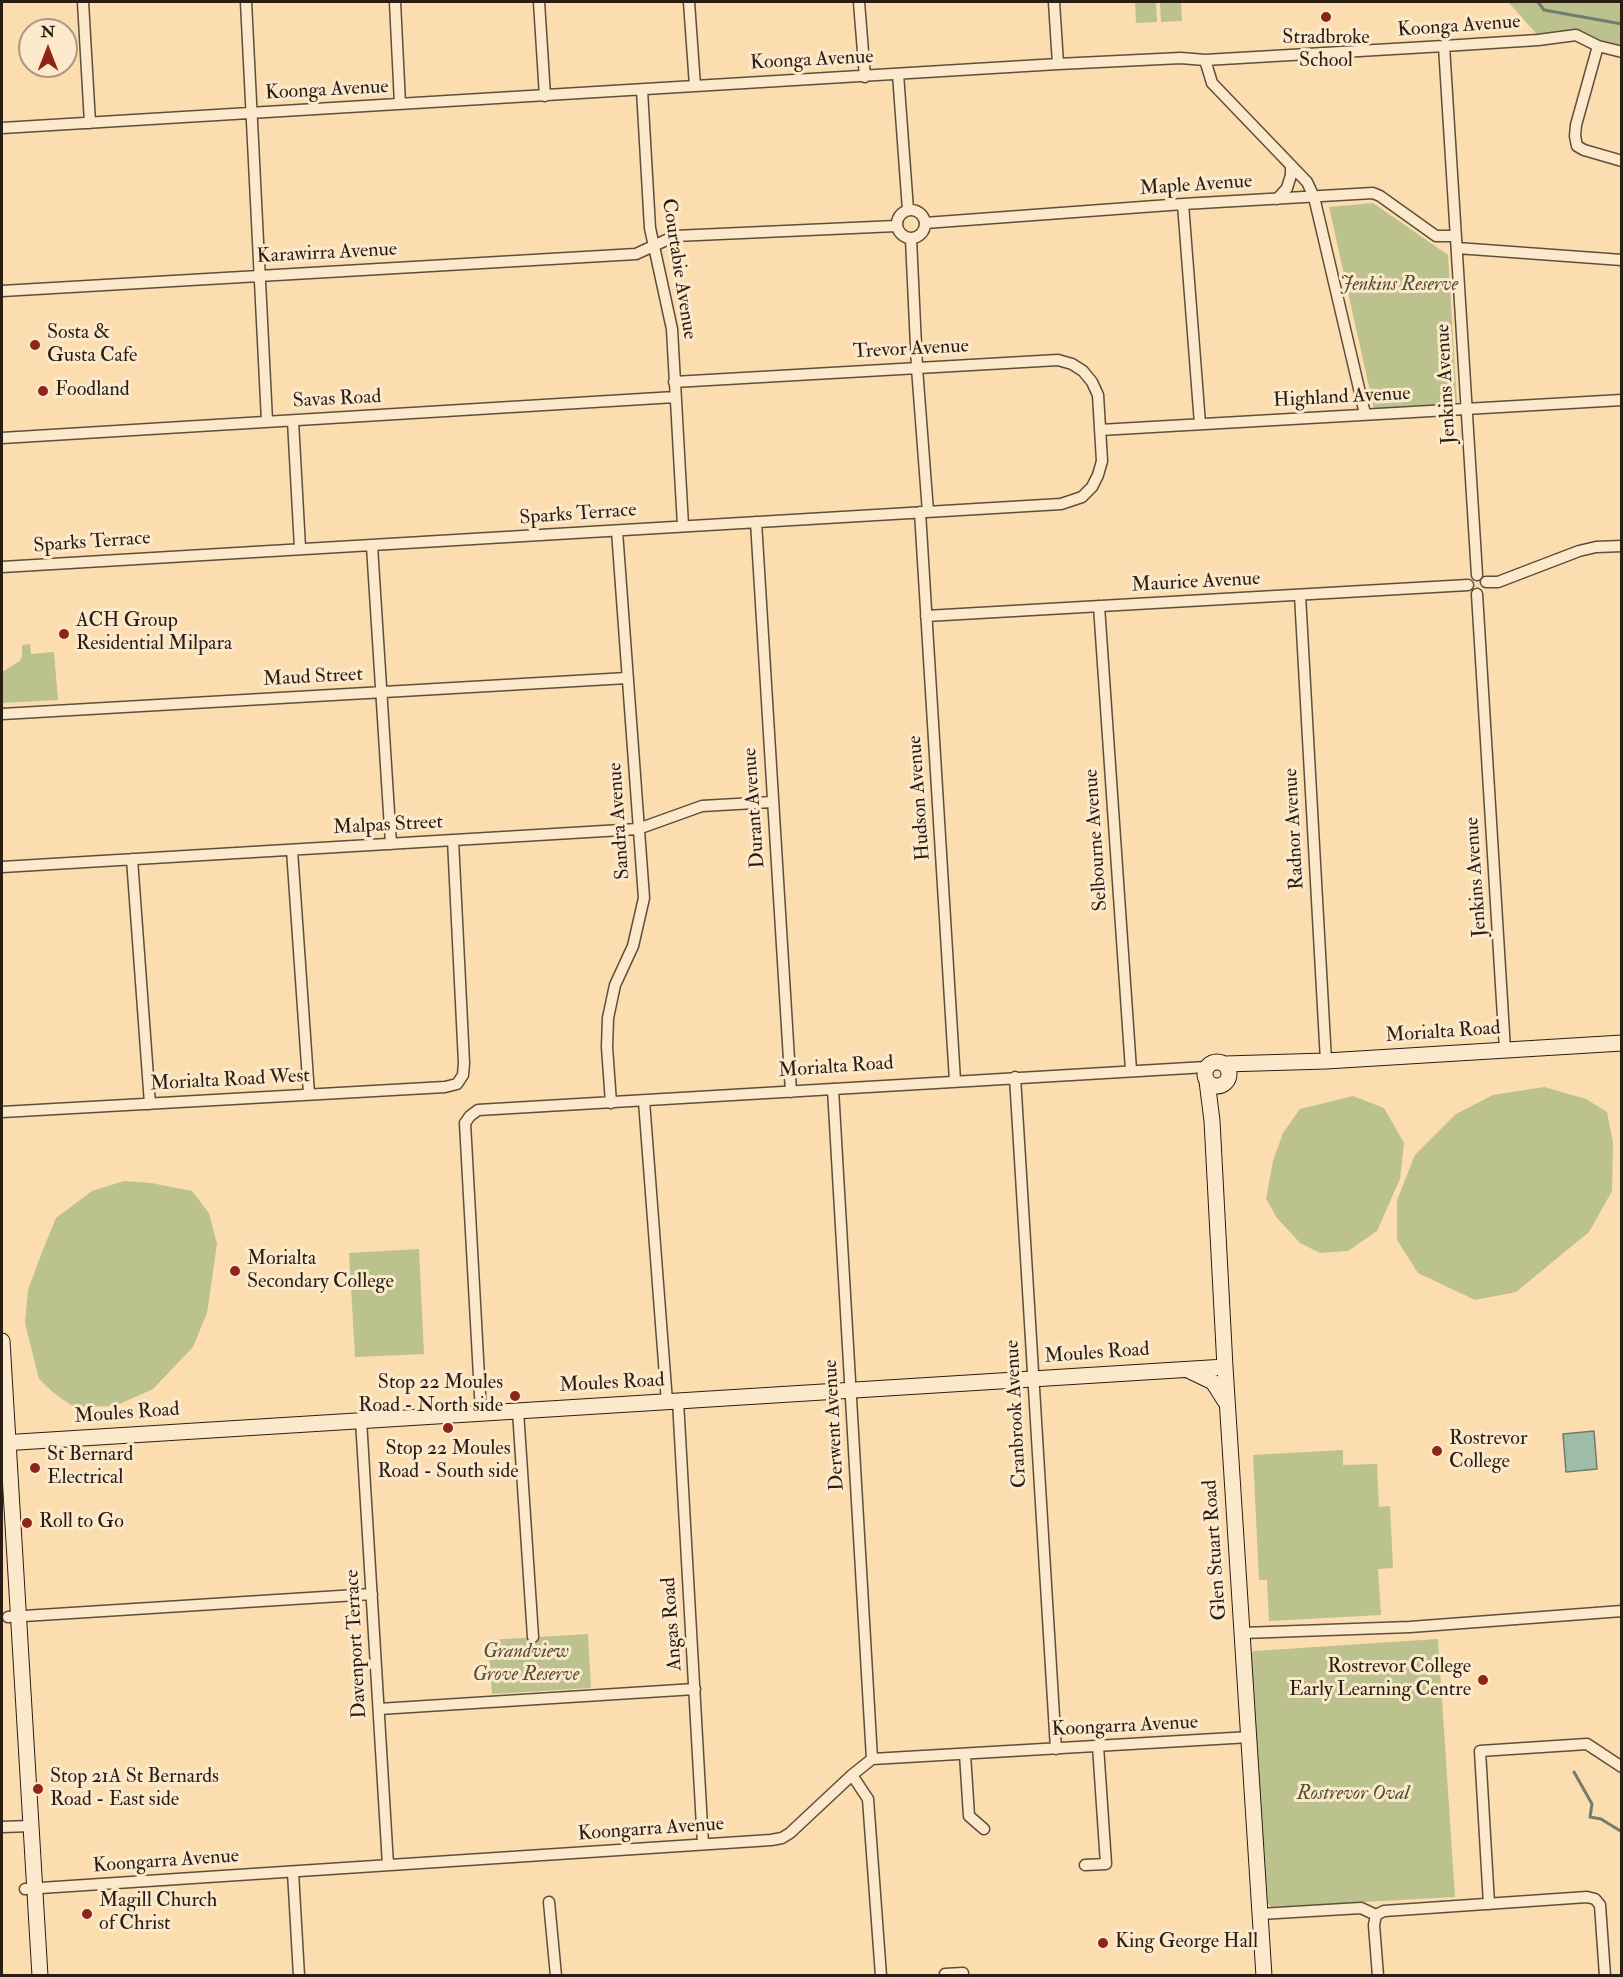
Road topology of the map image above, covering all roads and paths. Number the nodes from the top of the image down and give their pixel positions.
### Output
1 (83, 2) edge
2 (246, 2) edge
3 (395, 2) edge
4 (539, 2) edge
5 (690, 2) edge
6 (859, 2) edge
7 (1054, 2) edge
8 (1444, 46) junction
9 (1598, 46) junction
10 (1622, 52) edge
11 (1205, 60) junction
12 (1058, 64) junction
13 (898, 74) junction
14 (865, 76) junction
15 (694, 86) junction
16 (642, 90) junction
17 (545, 96) junction
18 (400, 104) junction
19 (252, 113) junction
20 (90, 123) junction
21 (2, 128) edge
22 (1622, 161) edge
23 (1291, 165) junction
24 (1314, 197) junction
25 (1277, 199) junction
26 (1183, 204) junction
27 (908, 210) junction
28 (925, 223) junction
29 (896, 226) junction
30 (1456, 237) junction
31 (911, 239) junction
32 (654, 247) junction
33 (1457, 248) junction
34 (1622, 260) edge
35 (261, 277) junction
36 (2, 291) edge
37 (917, 368) junction
38 (674, 382) junction
39 (675, 397) junction
40 (1622, 400) edge
41 (1466, 408) junction
42 (1365, 414) junction
43 (267, 421) junction
44 (293, 421) junction
45 (1200, 424) junction
46 (1100, 430) junction
47 (2, 438) edge
48 (924, 512) junction
49 (756, 522) junction
50 (683, 526) junction
51 (617, 531) junction
52 (372, 546) junction
53 (1622, 546) edge
54 (300, 548) junction
55 (2, 567) edge
56 (1477, 575) junction
57 (1486, 582) junction
58 (1468, 585) junction
59 (1477, 594) junction
60 (1300, 595) junction
61 (1099, 606) junction
62 (926, 616) junction
63 (627, 678) junction
64 (382, 692) junction
65 (2, 714) edge
66 (772, 802) junction
67 (638, 829) junction
68 (453, 840) junction
69 (391, 844) junction
70 (292, 850) junction
71 (132, 859) junction
72 (2, 867) edge
73 (1622, 1043) edge
74 (1505, 1050) junction
75 (1326, 1061) junction
76 (1225, 1064) junction
77 (1267, 1064) junction
78 (1131, 1070) junction
79 (1206, 1074) junction
80 (1015, 1077) junction
81 (955, 1081) junction
82 (1223, 1084) junction
83 (833, 1089) junction
84 (791, 1092) junction
85 (309, 1094) junction
86 (644, 1101) junction
87 (611, 1102) junction
88 (150, 1104) junction
89 (2, 1112) edge
90 (1212, 1121) junction
91 (2, 1341) edge
92 (2, 1365) edge
93 (1225, 1367) junction
94 (1185, 1370) junction
95 (1033, 1379) junction
96 (851, 1390) junction
97 (672, 1401) junction
98 (1227, 1405) junction
99 (518, 1411) junction
100 (481, 1413) junction
101 (361, 1420) junction
102 (5, 1442) edge
103 (2, 1506) edge
104 (6, 1531) edge
105 (372, 1594) junction
106 (1622, 1611) edge
107 (13, 1616) junction
108 (1243, 1633) junction
109 (533, 1637) dead end
110 (695, 1689) junction
111 (379, 1709) junction
112 (1250, 1737) junction
113 (1098, 1746) junction
114 (1056, 1749) junction
115 (965, 1754) junction
116 (872, 1759) junction
117 (1622, 1767) edge
118 (852, 1775) junction
119 (26, 1826) junction
120 (2, 1827) edge
121 (984, 1829) dead end
122 (703, 1844) junction
123 (388, 1865) junction
124 (1085, 1865) dead end
125 (293, 1872) junction
126 (30, 1888) junction
127 (549, 1902) dead end
128 (1489, 1904) junction
129 (1260, 1914) junction
130 (1376, 1915) junction
131 (963, 1973) dead end
132 (30, 1976) edge
133 (40, 1976) edge
134 (299, 1976) edge
135 (556, 1976) edge
136 (880, 1976) edge
137 (945, 1976) edge
138 (1264, 1976) edge
139 (1378, 1976) edge
140 (1605, 1976) edge

1 - 20 street
2 - 19 street
3 - 18 street
4 - 17 street
5 - 15 street
6 - 14 street
7 - 12 street
8 - 9 street, Koonga Avenue
8 - 11 street, Koonga Avenue
8 - 30 street, Jenkins Avenue
9 - 10 street, Koonga Avenue
9 - 22 street
11 - 12 street, Koonga Avenue
11 - 23 street
12 - 13 street, Koonga Avenue
13 - 14 street, Koonga Avenue
13 - 27 street
14 - 15 street, Koonga Avenue
15 - 16 street, Koonga Avenue
16 - 17 street, Koonga Avenue
16 - 32 street, Courtabie Avenue
17 - 18 street, Koonga Avenue
18 - 19 street, Koonga Avenue
19 - 20 street, Koonga Avenue
19 - 35 street
20 - 21 street, Koonga Avenue
23 - 24 street
23 - 25 street
24 - 25 street, Maple Avenue
24 - 30 street, Maple Avenue
24 - 42 street
25 - 26 street, Maple Avenue
26 - 28 street, Maple Avenue
26 - 45 street
27 - 28 street
27 - 29 street
28 - 31 street
29 - 31 street
29 - 32 street
30 - 33 street, Jenkins Avenue
31 - 37 street, Hudson Avenue
32 - 35 street, Karawirra Avenue
32 - 38 street, Courtabie Avenue
33 - 34 street
33 - 41 street, Jenkins Avenue
35 - 36 street, Karawirra Avenue
35 - 43 street
37 - 38 street, Trevor Avenue
37 - 46 street, Trevor Avenue
37 - 48 street, Hudson Avenue
38 - 39 street, Courtabie Avenue
39 - 44 street, Savas Road
39 - 50 street, Courtabie Avenue
40 - 41 street, Highland Avenue
41 - 42 street, Highland Avenue
41 - 56 street, Jenkins Avenue
42 - 45 street, Highland Avenue
43 - 44 street, Savas Road
43 - 47 street, Savas Road
44 - 54 street
45 - 46 street, Highland Avenue
46 - 48 street, Sparks Terrace
48 - 49 street, Sparks Terrace
48 - 62 street, Hudson Avenue
49 - 50 street, Sparks Terrace
49 - 66 street, Durant Avenue
50 - 51 street, Sparks Terrace
51 - 52 street, Sparks Terrace
51 - 63 street, Sandra Avenue
52 - 54 street, Sparks Terrace
52 - 64 street
53 - 57 street
54 - 55 street, Sparks Terrace
56 - 57 street
56 - 58 street
57 - 59 street
58 - 59 street
58 - 60 street, Maurice Avenue
59 - 74 street, Jenkins Avenue
60 - 61 street, Maurice Avenue
60 - 75 street, Radnor Avenue
61 - 62 street, Maurice Avenue
61 - 78 street, Selbourne Avenue
62 - 81 street, Hudson Avenue
63 - 64 street, Maud Street
63 - 67 street, Sandra Avenue
64 - 65 street, Maud Street
64 - 69 street
66 - 67 street, Malpas Street
66 - 84 street, Durant Avenue
67 - 68 street, Malpas Street
67 - 87 street, Sandra Avenue
68 - 69 street, Malpas Street
68 - 85 street, Morialta Road West
69 - 70 street, Malpas Street
70 - 71 street, Malpas Street
70 - 85 street
71 - 72 street, Malpas Street
71 - 88 street
73 - 74 main road, Morialta Road
74 - 75 main road, Morialta Road
75 - 77 main road, Morialta Road
76 - 77 main road, Morialta Road
76 - 79 main road
76 - 82 main road
77 - 82 main road, Morialta Road
78 - 79 street, Morialta Road
78 - 80 street, Morialta Road
79 - 82 main road
79 - 90 main road, Glen Stuart Road
80 - 81 street, Morialta Road
80 - 95 street, Cranbrook Avenue
81 - 83 street, Morialta Road
82 - 90 main road, Glen Stuart Road
83 - 84 street, Morialta Road
83 - 96 street, Derwent Avenue
84 - 86 street, Morialta Road
85 - 88 street, Morialta Road West
86 - 87 street, Morialta Road
86 - 97 street, Angas Road
87 - 100 street, Morialta Road
88 - 89 street, Morialta Road West
90 - 93 main road, Glen Stuart Road
91 - 92 main road
92 - 102 main road
93 - 94 main road, Moules Road
93 - 98 main road, Glen Stuart Road
94 - 95 main road, Moules Road
94 - 98 main road
95 - 96 main road, Moules Road
95 - 114 street, Cranbrook Avenue
96 - 97 main road, Moules Road
96 - 116 street, Derwent Avenue
97 - 99 main road, Moules Road
97 - 110 street, Angas Road
98 - 108 main road, Glen Stuart Road
99 - 100 main road, Moules Road
99 - 109 street
100 - 101 main road, Moules Road
101 - 102 main road, Moules Road
101 - 105 street, Davenport Terrace
102 - 104 main road
103 - 104 main road
104 - 107 main road
105 - 107 street
105 - 111 street, Davenport Terrace
106 - 108 street
107 - 119 main road
108 - 112 main road, Glen Stuart Road
110 - 111 street
110 - 122 street, Angas Road
111 - 123 street, Davenport Terrace
112 - 113 street, Koongarra Avenue
112 - 129 main road, Glen Stuart Road
113 - 114 street, Koongarra Avenue
113 - 124 street
114 - 115 street, Koongarra Avenue
115 - 116 street, Koongarra Avenue
115 - 121 street
116 - 118 street, Koongarra Avenue
117 - 128 street
118 - 122 street, Koongarra Avenue
118 - 136 street
119 - 120 street
119 - 126 main road
122 - 123 street, Koongarra Avenue
123 - 125 street, Koongarra Avenue
125 - 126 street, Koongarra Avenue
125 - 134 street
126 - 132 main road
126 - 133 main road
127 - 135 street
128 - 130 street
128 - 140 street
129 - 130 street
129 - 138 main road, Glen Stuart Road
130 - 139 street
131 - 137 street

